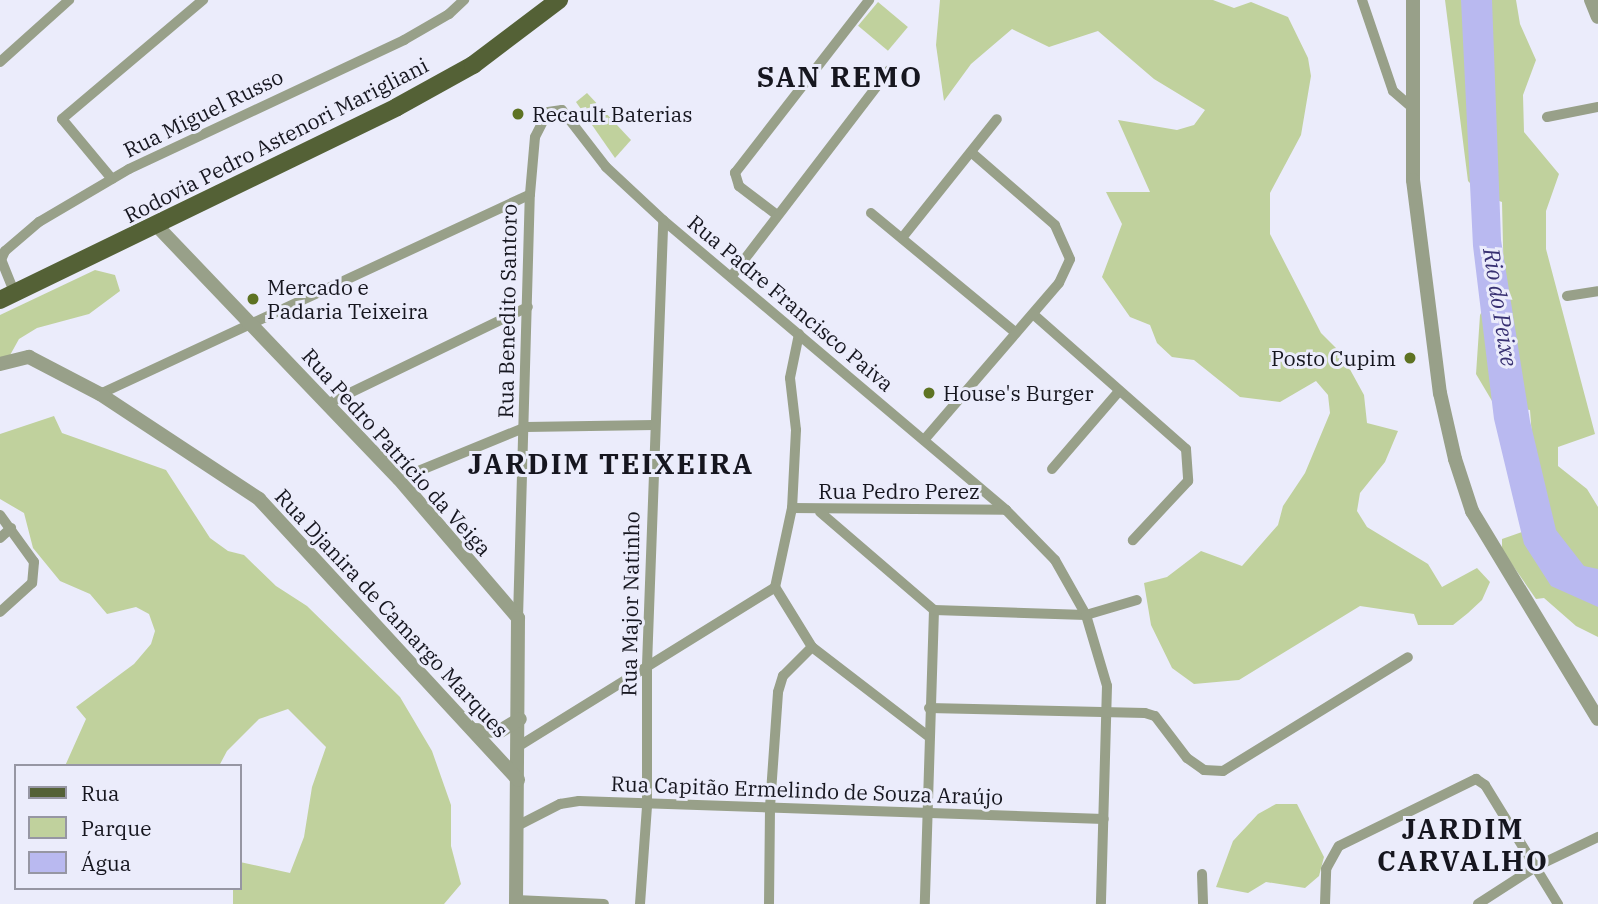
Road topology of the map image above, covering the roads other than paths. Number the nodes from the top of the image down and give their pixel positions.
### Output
1 (69, 0) edge
2 (203, 0) edge
3 (464, 0) edge
4 (559, 0) edge
5 (869, 0) edge
6 (1362, 0) edge
7 (1413, 0) edge
8 (1591, 0) edge
9 (1598, 17) edge
10 (0, 62) edge
11 (889, 70) dead end
12 (1410, 106) junction
13 (1598, 107) edge
14 (562, 110) joint
15 (1547, 117) dead end
16 (996, 119) dead end
17 (971, 152) junction
18 (112, 179) junction
19 (530, 194) junction
20 (871, 213) dead end
21 (777, 215) junction
22 (663, 220) junction
23 (157, 226) junction
24 (902, 238) junction
25 (731, 277) junction
26 (1598, 291) edge
27 (1567, 296) dead end
28 (7, 297) edge
29 (528, 307) junction
30 (1033, 314) junction
31 (250, 327) junction
32 (1013, 331) junction
33 (799, 334) junction
34 (6, 361) edge
35 (1119, 391) junction
36 (100, 394) junction
37 (327, 404) junction
38 (654, 425) junction
39 (526, 427) junction
40 (924, 440) junction
41 (1052, 468) dead end
42 (399, 479) junction
43 (792, 508) junction
44 (1006, 510) junction
45 (820, 512) junction
46 (0, 514) edge
47 (11, 528) junction
48 (0, 538) edge
49 (1133, 540) dead end
50 (775, 587) junction
51 (1137, 600) dead end
52 (934, 610) junction
53 (0, 612) edge
54 (1086, 615) junction
55 (518, 618) junction
56 (812, 647) junction
57 (1408, 657) dead end
58 (647, 665) junction
59 (929, 708) junction
60 (1110, 714) junction
61 (520, 719) junction
62 (1598, 719) edge
63 (473, 730) junction
64 (928, 736) junction
65 (519, 746) junction
66 (518, 780) junction
67 (648, 806) junction
68 (769, 807) junction
69 (925, 814) junction
70 (1104, 819) junction
71 (515, 827) junction
72 (1598, 837) edge
73 (1537, 866) junction
74 (1202, 874) dead end
75 (516, 902) edge
76 (604, 904) edge
77 (640, 904) edge
78 (769, 904) edge
79 (925, 904) edge
80 (1101, 904) edge
81 (1203, 904) edge
82 (1325, 904) edge
83 (1478, 904) edge
84 (1558, 904) edge

1 - 10 street
2 - 18 street
3 - 18 street, Rua Miguel Russo
4 - 23 main road, Rodovia Pedro Astenori Marigliani
5 - 21 street
6 - 12 street
7 - 12 street
8 - 9 street
11 - 21 street
12 - 62 street
13 - 15 street
14 - 19 street, Rua Benedito Santoro
14 - 22 street, Rua Padre Francisco Paiva
16 - 17 street
17 - 24 street
17 - 30 street
18 - 28 street, Rua Miguel Russo
19 - 29 street, Rua Benedito Santoro
19 - 31 street
20 - 24 street
21 - 25 street
22 - 25 street, Rua Padre Francisco Paiva
22 - 38 street, Rua Major Natinho
23 - 28 main road, Rodovia Pedro Astenori Marigliani
23 - 31 street, Rua Pedro Patrício da Veiga
24 - 32 street
25 - 33 street, Rua Padre Francisco Paiva
26 - 27 street
29 - 37 street
29 - 39 street, Rua Benedito Santoro
30 - 32 street
30 - 35 street
31 - 36 street
31 - 37 street, Rua Pedro Patrício da Veiga
32 - 40 street
33 - 40 street, Rua Padre Francisco Paiva
33 - 43 street
34 - 36 street, Rua Djanira de Camargo Marques
35 - 41 street
35 - 49 street
36 - 63 street, Rua Djanira de Camargo Marques
37 - 42 street, Rua Pedro Patrício da Veiga
38 - 39 street
38 - 58 street, Rua Major Natinho
39 - 42 street
39 - 55 street, Rua Benedito Santoro
40 - 44 street, Rua Padre Francisco Paiva
42 - 55 street, Rua Pedro Patrício da Veiga
43 - 45 street, Rua Pedro Perez
43 - 50 street
44 - 45 street, Rua Pedro Perez
44 - 54 street, Rua Padre Francisco Paiva
45 - 52 street
46 - 47 street
47 - 48 street
47 - 53 street
50 - 56 street
50 - 58 street
51 - 54 street
52 - 54 street
52 - 59 street
54 - 60 street, Rua Padre Francisco Paiva
55 - 61 street, Rua Benedito Santoro
56 - 64 street
56 - 68 street
57 - 60 street
58 - 65 street
58 - 67 street, Rua Major Natinho
59 - 60 street
59 - 64 street
60 - 70 street, Rua Padre Francisco Paiva
61 - 63 street
61 - 65 street, Rua Benedito Santoro
63 - 66 street, Rua Djanira de Camargo Marques
64 - 69 street
65 - 66 street, Rua Benedito Santoro
66 - 71 street, Rua Benedito Santoro
67 - 68 street, Rua Capitão Ermelindo de Souza Araújo
67 - 71 street, Rua Capitão Ermelindo de Souza Araújo
67 - 77 street, Rua Major Natinho
68 - 69 street, Rua Capitão Ermelindo de Souza Araújo
68 - 78 street
69 - 70 street, Rua Capitão Ermelindo de Souza Araújo
69 - 79 street
70 - 80 street, Rua Padre Francisco Paiva
71 - 75 street, Rua Benedito Santoro
72 - 73 street
73 - 82 street
73 - 83 street
73 - 84 street
74 - 81 street
75 - 76 street

